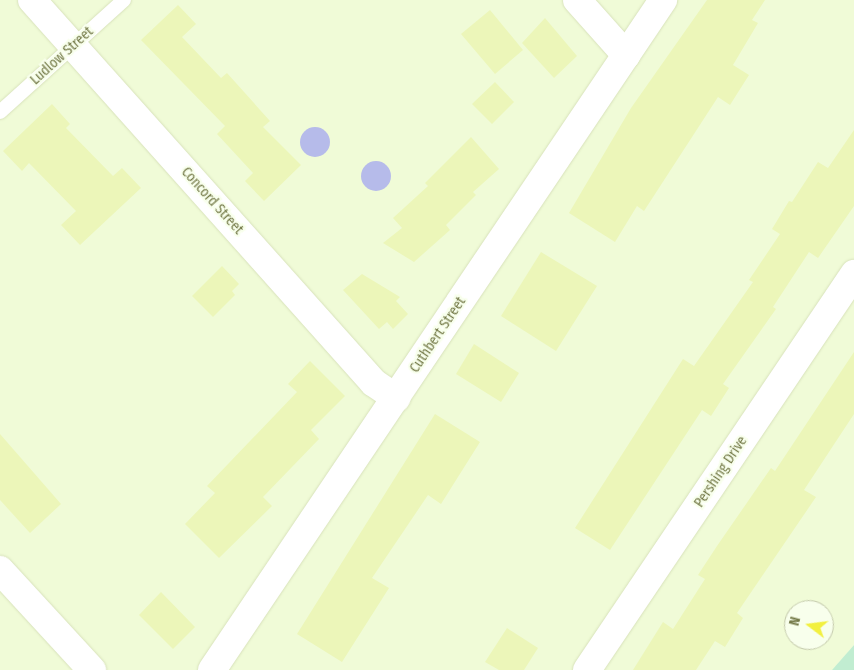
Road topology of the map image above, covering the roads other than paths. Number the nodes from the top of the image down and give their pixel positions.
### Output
1 (32, 0) edge
2 (124, 0) edge
3 (577, 0) edge
4 (663, 0) edge
5 (74, 46) junction
6 (626, 55) junction
7 (0, 112) edge
8 (854, 274) edge
9 (396, 398) junction
10 (0, 570) edge
11 (92, 670) edge
12 (212, 670) edge
13 (587, 670) edge

1 - 5 street, Concord Street
2 - 5 lane, Ludlow Street
3 - 6 street
4 - 6 street, Cuthbert Street
5 - 7 lane, Ludlow Street
5 - 9 street, Concord Street
6 - 9 street, Cuthbert Street
8 - 13 street, Pershing Drive
9 - 12 street, Cuthbert Street
10 - 11 street

